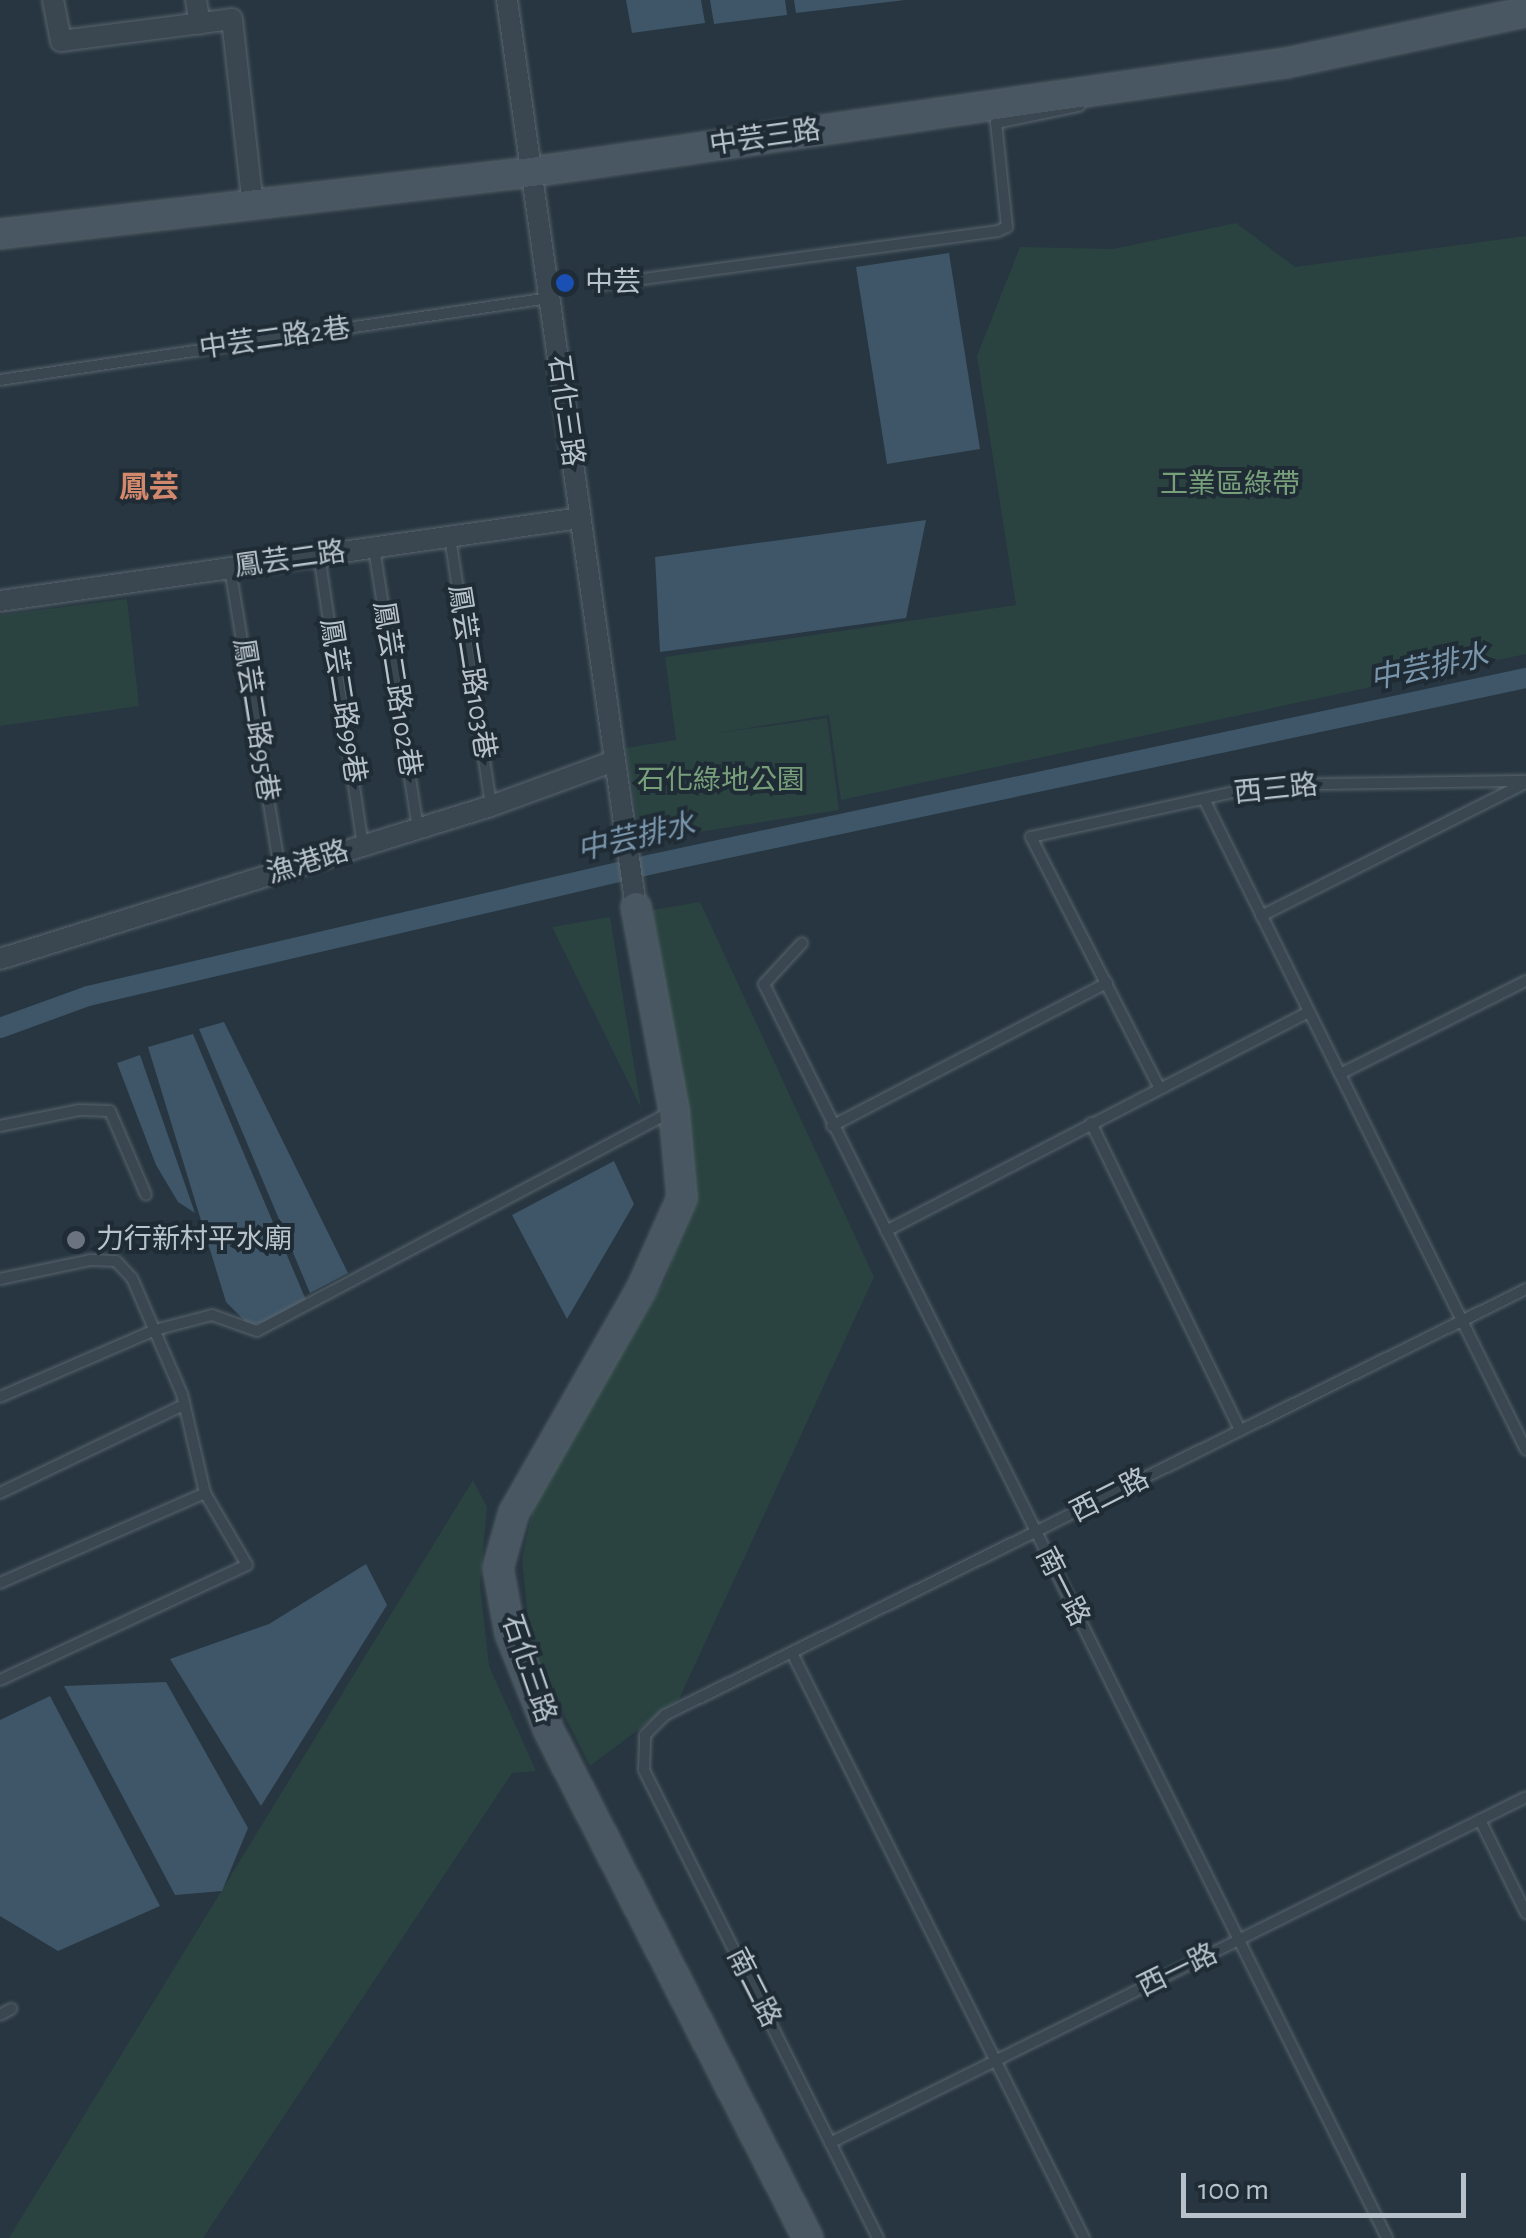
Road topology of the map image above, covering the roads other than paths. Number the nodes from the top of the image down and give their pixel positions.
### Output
1 (54, 0) edge
2 (196, 0) edge
3 (507, 0) edge
4 (1526, 12) edge
5 (200, 24) junction
6 (1286, 63) junction
7 (532, 172) junction
8 (253, 205) junction
9 (0, 234) edge
10 (599, 285) dead end
11 (549, 298) junction
12 (0, 380) edge
13 (580, 518) junction
14 (450, 537) junction
15 (374, 548) junction
16 (320, 556) junction
17 (230, 568) junction
18 (0, 601) edge
19 (614, 761) junction
20 (1526, 782) edge
21 (1204, 799) junction
22 (491, 806) junction
23 (418, 829) junction
24 (364, 846) junction
25 (280, 872) junction
26 (636, 907) joint
27 (1261, 916) junction
28 (802, 944) dead end
29 (0, 960) edge
30 (1526, 981) edge
31 (1107, 983) junction
32 (1309, 1012) junction
33 (1340, 1074) junction
34 (1160, 1087) junction
35 (674, 1110) junction
36 (1091, 1123) junction
37 (0, 1126) edge
38 (832, 1126) junction
39 (146, 1196) dead end
40 (886, 1231) junction
41 (0, 1279) edge
42 (1526, 1289) edge
43 (1462, 1322) junction
44 (155, 1330) junction
45 (0, 1397) edge
46 (184, 1405) junction
47 (1240, 1430) junction
48 (1526, 1450) edge
49 (0, 1492) edge
50 (205, 1493) junction
51 (1035, 1533) junction
52 (0, 1582) edge
53 (792, 1653) junction
54 (0, 1680) edge
55 (645, 1735) joint
56 (1526, 1797) edge
57 (1480, 1820) junction
58 (1526, 1913) edge
59 (1239, 1941) junction
60 (996, 2061) junction
61 (830, 2143) junction
62 (808, 2238) edge
63 (878, 2238) edge
64 (1084, 2238) edge
65 (1387, 2238) edge

1 - 5 street
2 - 5 street
3 - 7 street, 石化三路
4 - 6 street, 中芸三路
5 - 8 street
6 - 7 street, 中芸三路
6 - 10 lane
7 - 8 street, 中芸三路
7 - 11 street, 石化三路
8 - 9 street, 中芸三路
11 - 12 lane, 中芸二路2巷
11 - 13 street, 石化三路
13 - 14 street, 鳳芸二路
13 - 19 street, 石化三路
14 - 15 street, 鳳芸二路
14 - 22 lane, 鳳芸二路103巷
15 - 16 street, 鳳芸二路
15 - 23 lane, 鳳芸二路102巷
16 - 17 street, 鳳芸二路
16 - 24 lane, 鳳芸二路99巷
17 - 18 street, 鳳芸二路
17 - 25 lane, 鳳芸二路95巷
19 - 22 street, 漁港路
19 - 26 street, 石化三路
20 - 21 lane, 西三路
20 - 27 lane
21 - 27 lane
21 - 31 lane, 西三路
22 - 23 street, 漁港路
23 - 24 street, 漁港路
24 - 25 street, 漁港路
25 - 29 street, 漁港路
26 - 35 street, 石化三路
27 - 32 lane
28 - 38 lane, 南一路
30 - 33 lane
31 - 34 lane
31 - 38 lane
32 - 33 lane
32 - 34 lane
33 - 43 lane
34 - 36 lane
35 - 44 lane
35 - 62 street, 石化三路
36 - 40 lane
36 - 47 lane
37 - 39 lane
38 - 40 lane, 南一路
40 - 51 lane, 南一路
41 - 44 lane
42 - 43 lane, 西二路
43 - 47 lane, 西二路
43 - 48 lane
44 - 45 lane
44 - 46 lane
46 - 49 lane
46 - 50 lane
47 - 51 lane, 西二路
50 - 52 lane
50 - 54 lane
51 - 53 lane, 西二路
51 - 59 lane, 南一路
53 - 55 lane, 西二路
53 - 60 lane
55 - 61 lane, 南二路
56 - 57 lane, 西一路
57 - 58 lane
57 - 59 lane, 西一路
59 - 60 lane, 西一路
59 - 65 lane, 南一路
60 - 61 lane, 西一路
60 - 64 lane
61 - 63 lane, 南二路

